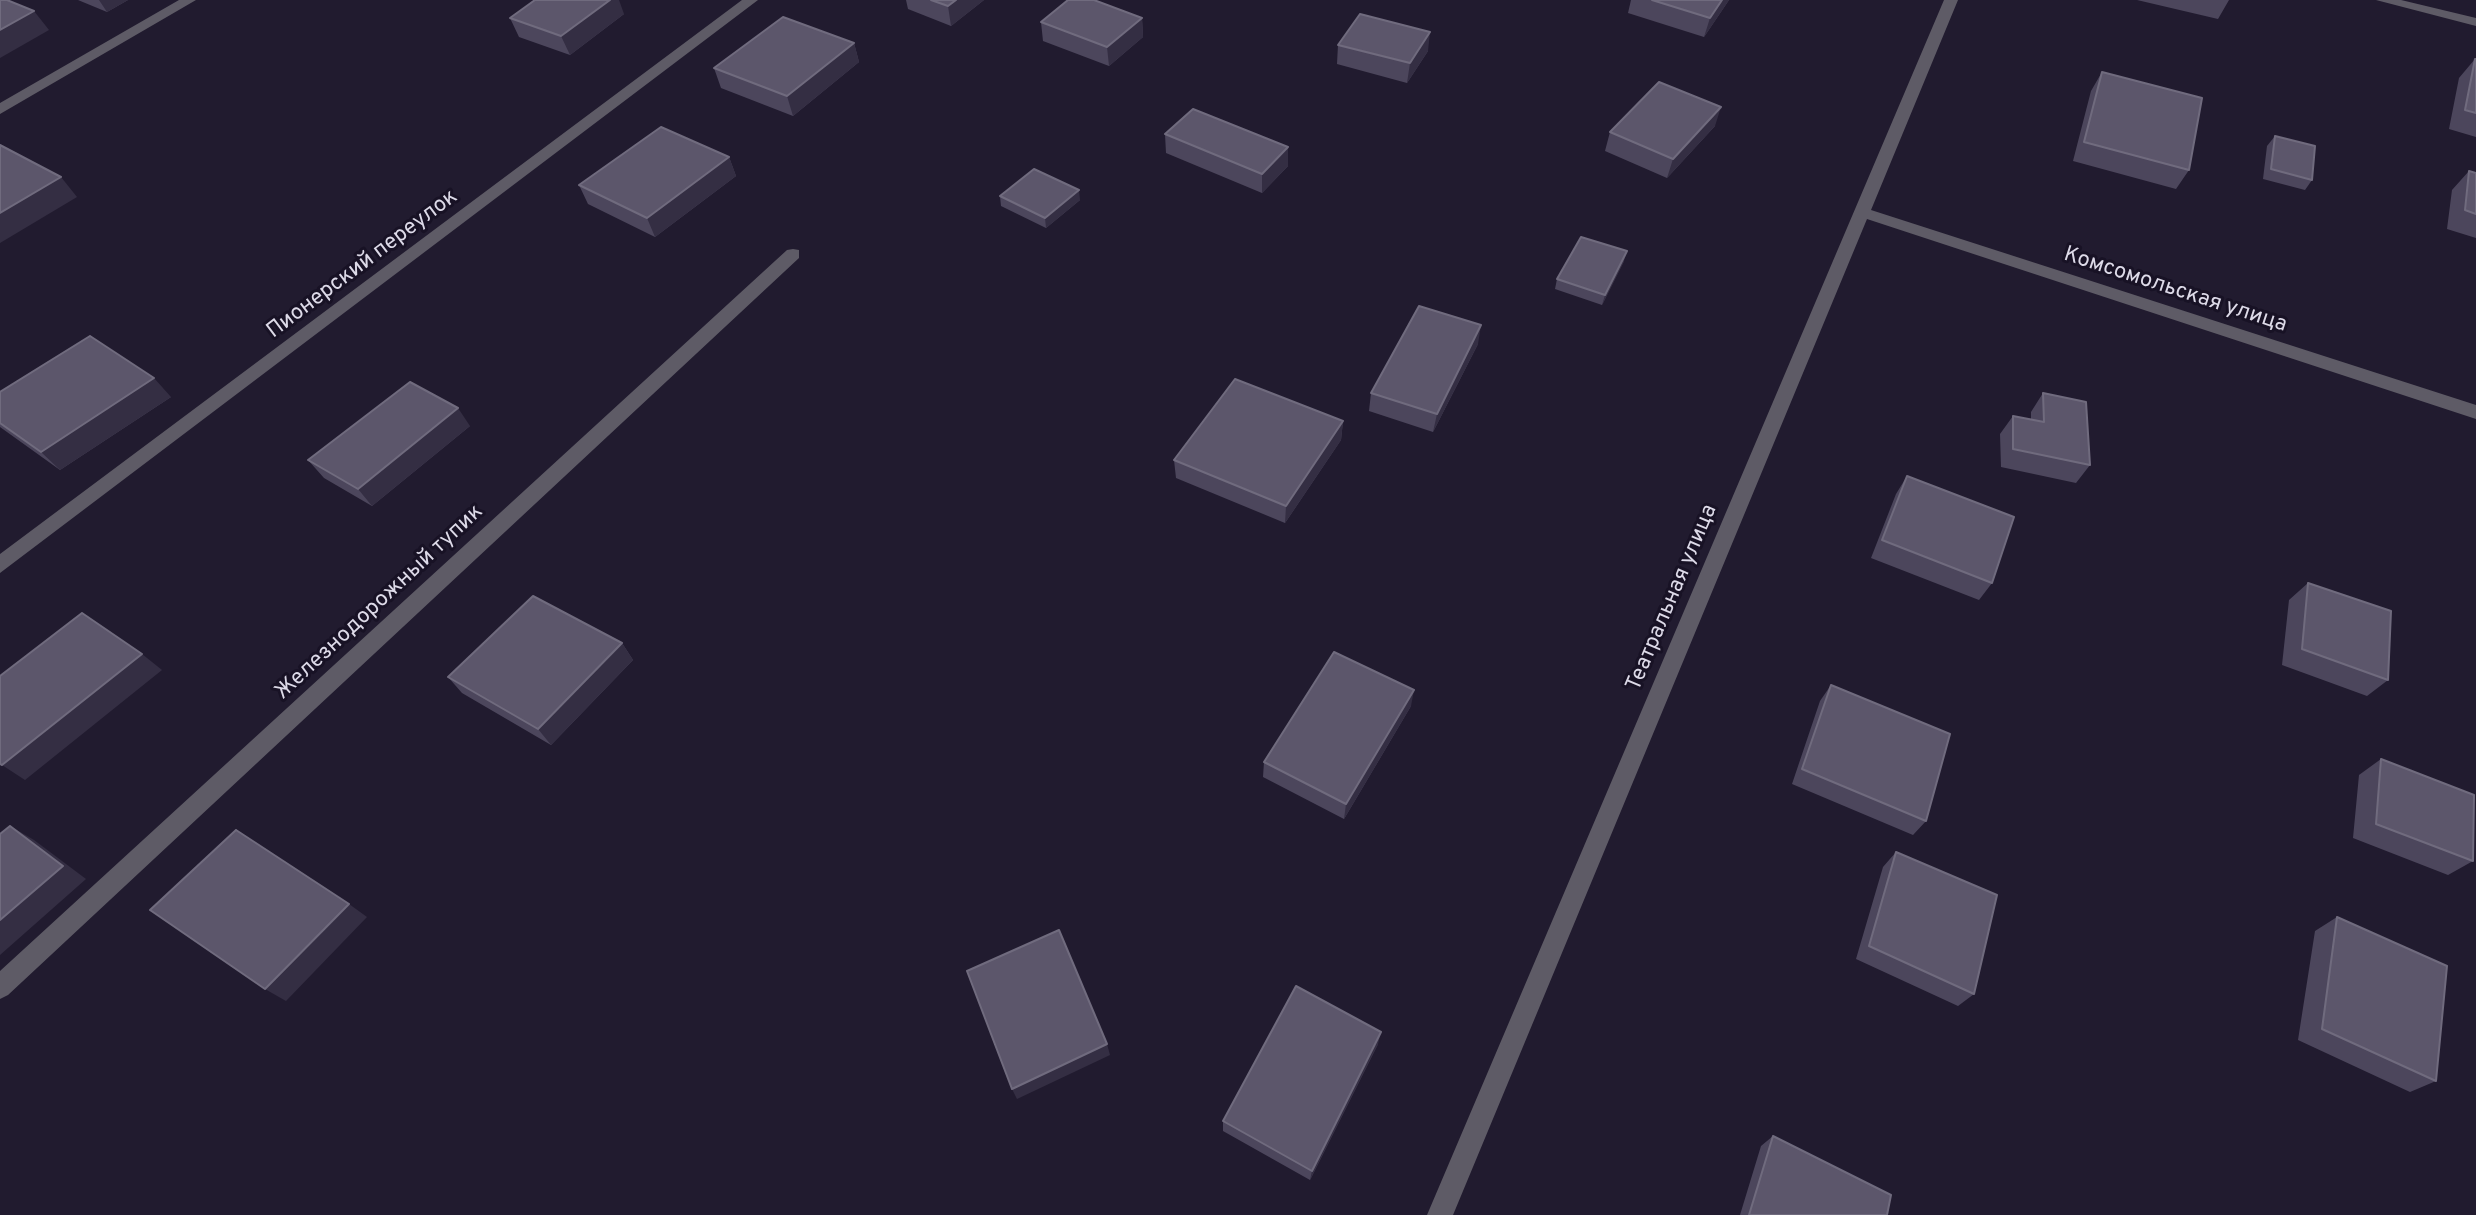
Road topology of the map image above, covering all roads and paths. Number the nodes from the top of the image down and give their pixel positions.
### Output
1 (189, 0) edge
2 (751, 0) edge
3 (1951, 0) edge
4 (2383, 0) edge
5 (2476, 22) edge
6 (0, 109) edge
7 (1861, 212) junction
8 (793, 254) dead end
9 (2476, 412) edge
10 (0, 565) edge
11 (0, 987) edge
12 (1440, 1215) edge

1 - 6 street
2 - 10 street, Пионерский переулок
3 - 7 street, Театральная улица
4 - 5 street
7 - 9 street, Комсомольская улица
7 - 12 street, Театральная улица
8 - 11 street, Железнодорожный тупик

